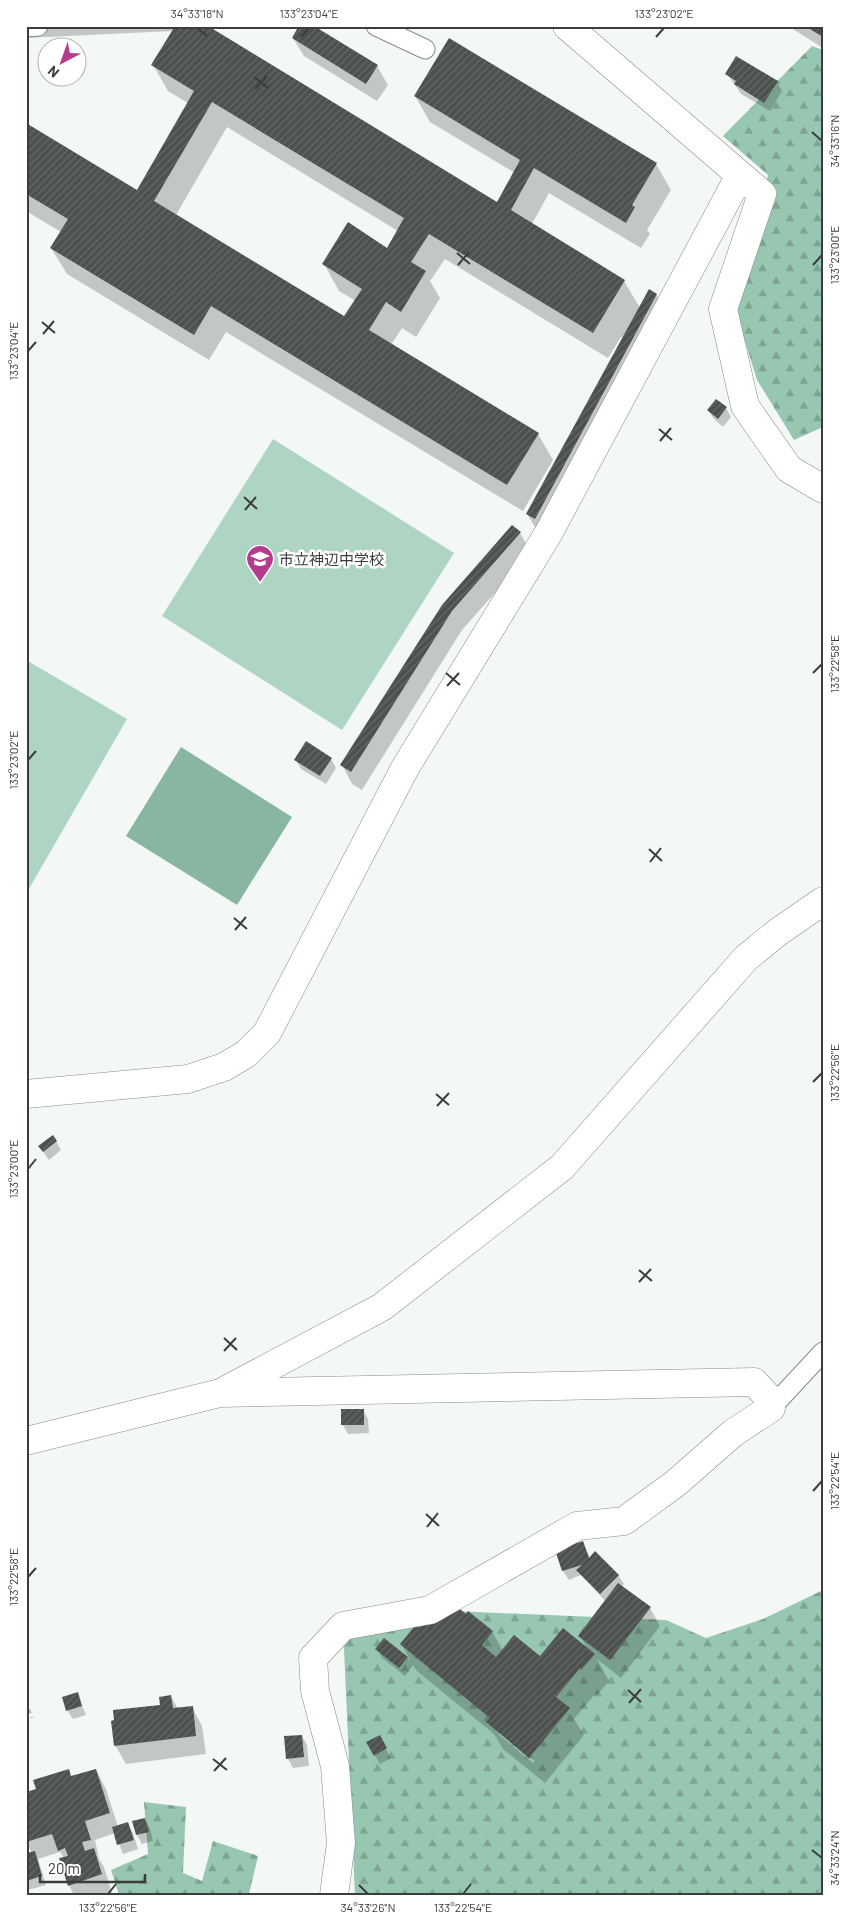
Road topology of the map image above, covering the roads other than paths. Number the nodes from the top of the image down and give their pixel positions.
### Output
1 (38, 26) edge
2 (376, 26) edge
3 (567, 26) edge
4 (26, 27) edge
5 (424, 49) dead end
6 (740, 175) junction
7 (823, 489) edge
8 (823, 901) edge
9 (26, 1094) edge
10 (823, 1352) edge
11 (220, 1393) junction
12 (772, 1408) junction
13 (26, 1441) edge
14 (334, 1895) edge

1 - 4 lane
2 - 5 lane
3 - 6 street
6 - 7 street
6 - 9 street
8 - 11 street
10 - 12 lane
11 - 12 street
11 - 13 street
12 - 14 street

